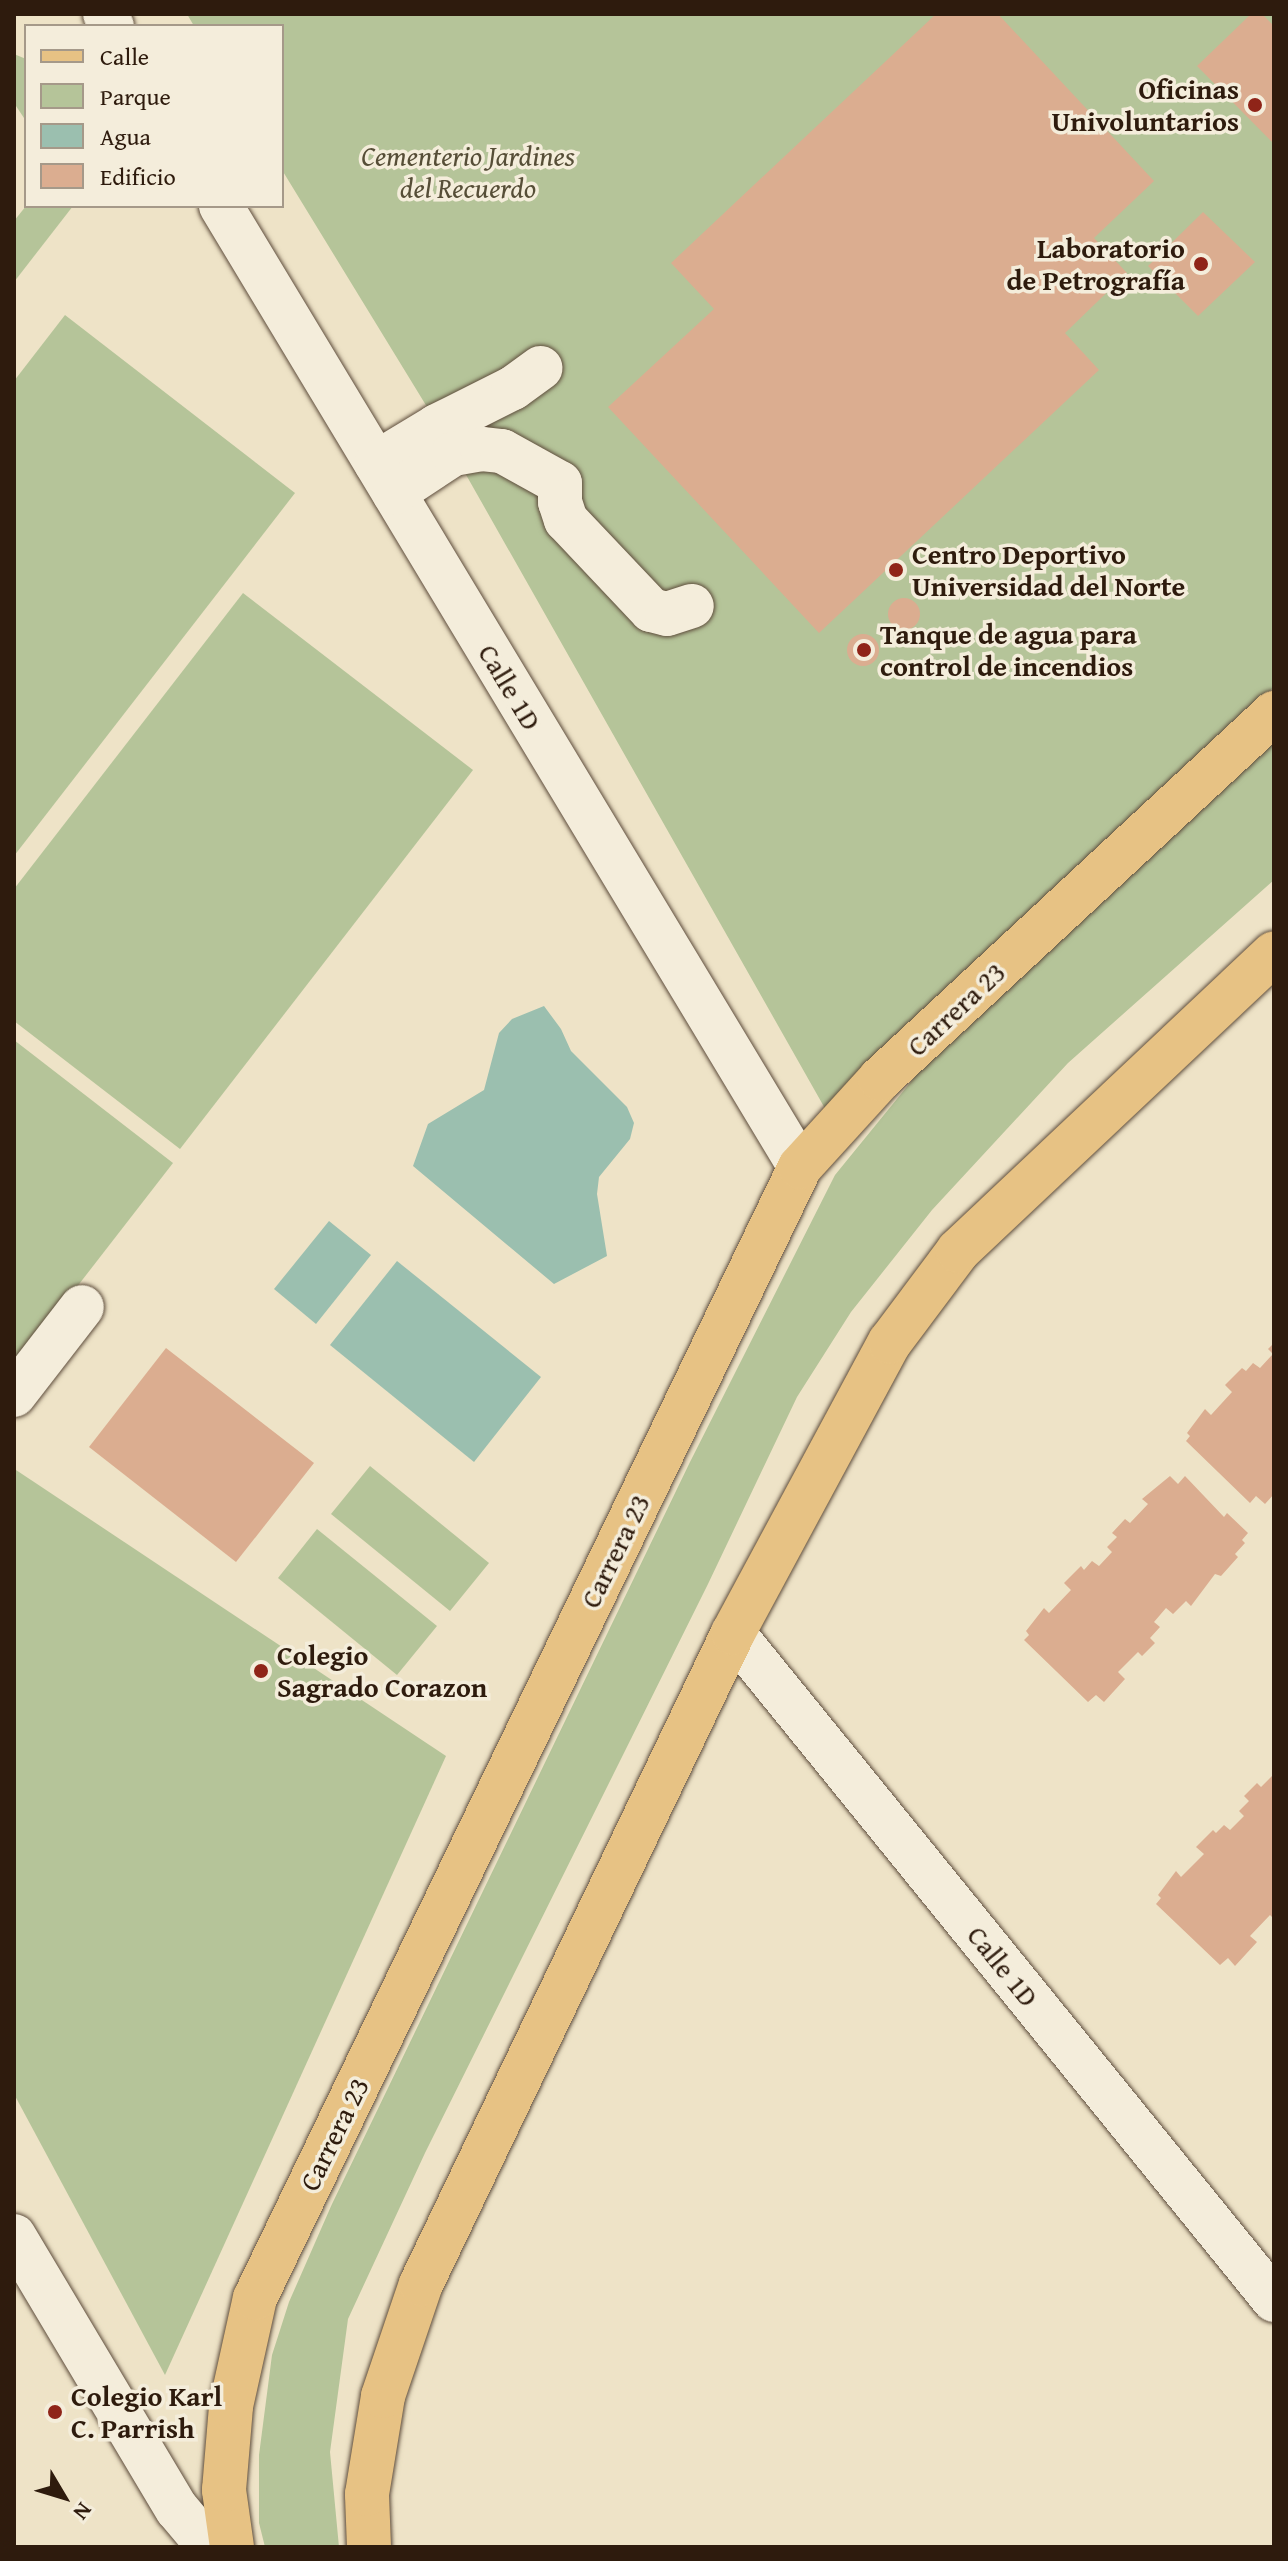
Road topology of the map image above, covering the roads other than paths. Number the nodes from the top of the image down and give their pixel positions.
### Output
1 (222, 208) edge
2 (541, 368) dead end
3 (385, 478) junction
4 (692, 606) dead end
5 (1274, 713) edge
6 (1274, 953) edge
7 (800, 1167) junction
8 (82, 1307) dead end
9 (14, 1395) edge
10 (733, 1633) junction
11 (14, 2236) edge
12 (1270, 2287) edge
13 (219, 2547) edge
14 (232, 2547) edge
15 (369, 2547) edge

1 - 3 street, Calle 1D
2 - 3 street
3 - 4 street
3 - 7 street, Calle 1D
5 - 7 main road, Carrera 23
6 - 10 main road
7 - 14 main road, Carrera 23
8 - 9 street
10 - 12 street, Calle 1D
10 - 15 main road
11 - 13 street

